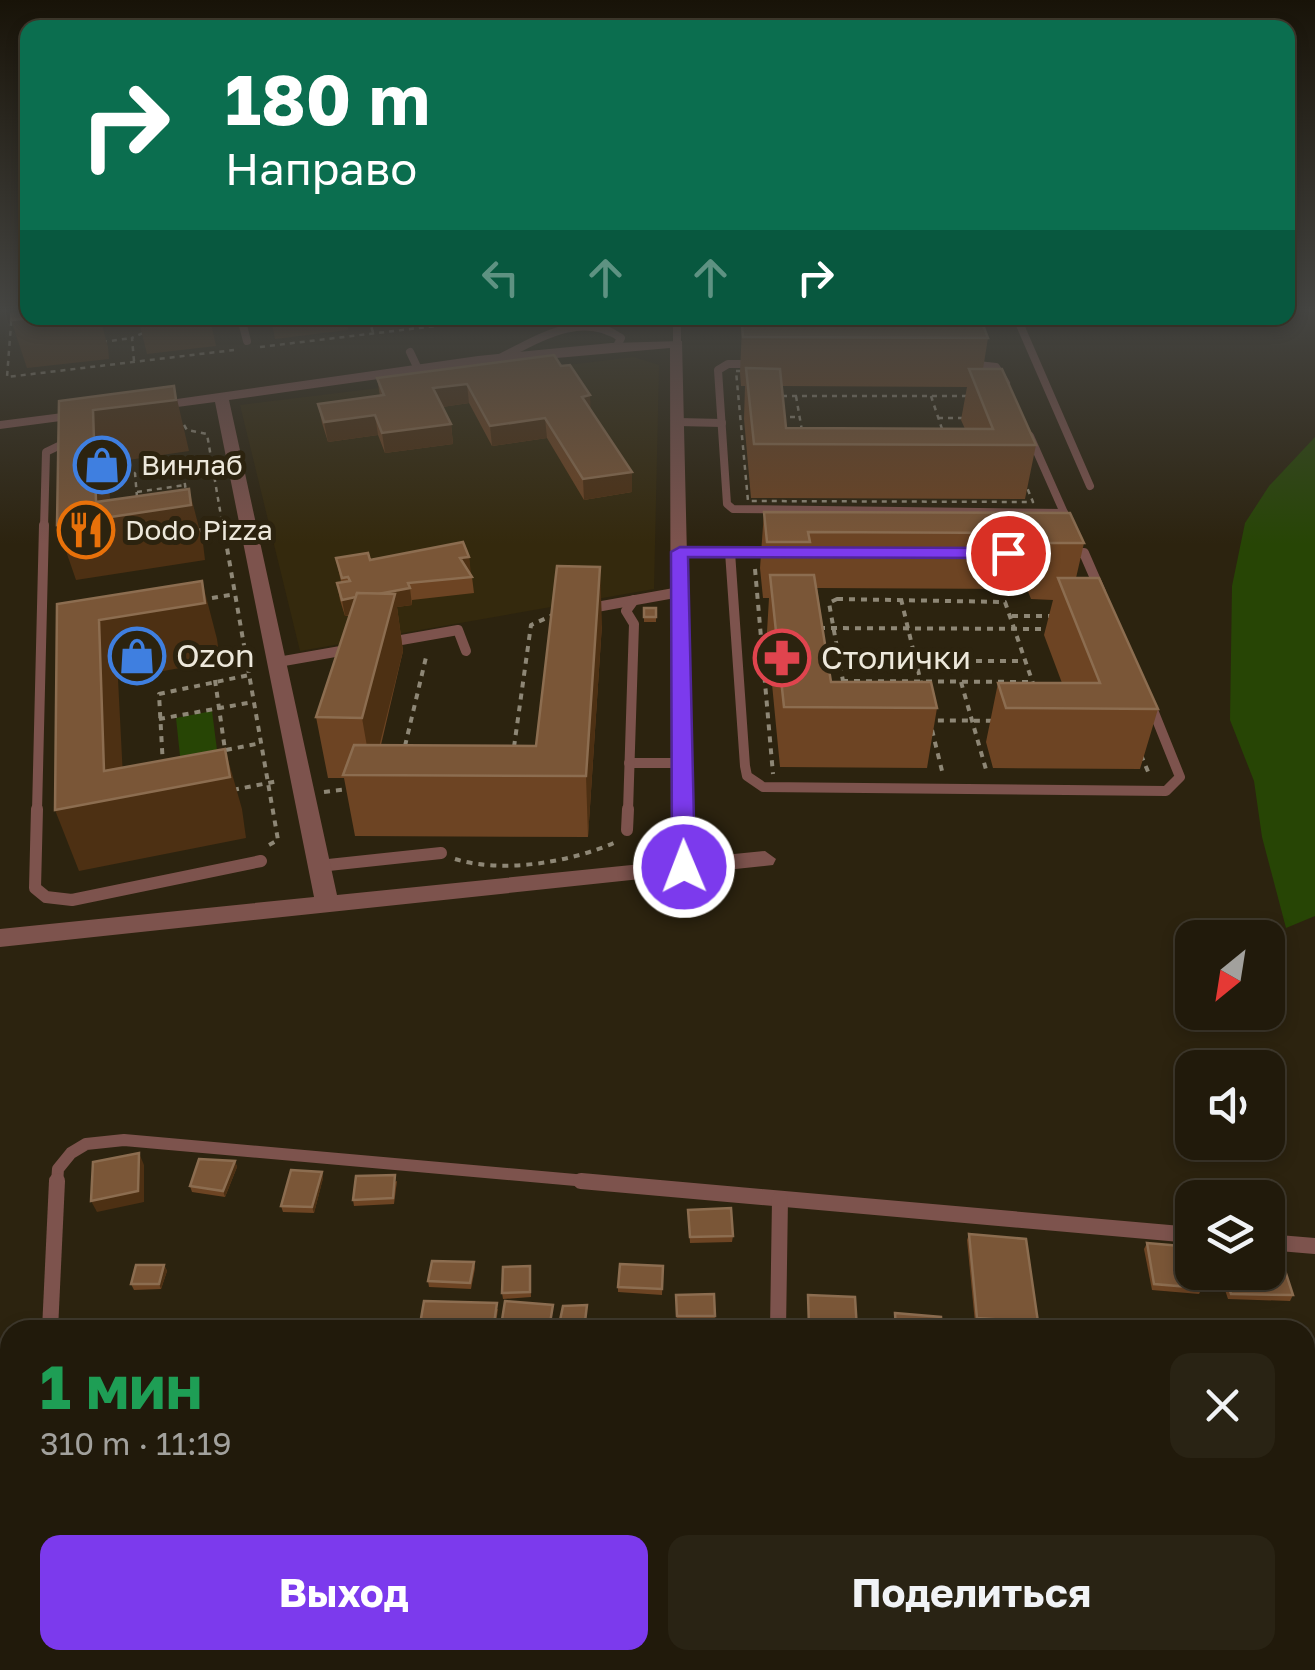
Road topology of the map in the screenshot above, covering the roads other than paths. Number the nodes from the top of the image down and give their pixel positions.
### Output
1 (283, 389) edge
2 (678, 389) edge
3 (719, 389) edge
4 (1008, 389) edge
5 (1047, 389) edge
6 (1012, 396) edge
7 (222, 397) junction
8 (128, 409) edge
9 (110, 411) edge
10 (1022, 418) edge
11 (678, 422) junction
12 (722, 422) junction
13 (0, 425) edge
14 (88, 438) edge
15 (1090, 486) dead end
16 (1064, 513) junction
17 (1073, 533) edge
18 (680, 552) junction
19 (730, 552) junction
20 (796, 552) edge
21 (1065, 553) edge
22 (680, 592) junction
23 (634, 600) junction
24 (1105, 601) edge
25 (584, 609) edge
26 (378, 644) edge
27 (360, 648) edge
28 (466, 651) dead end
29 (278, 662) junction
30 (1146, 695) edge
31 (629, 763) junction
32 (682, 763) junction
33 (627, 830) road end
34 (441, 853) road end
35 (765, 859) dead end
36 (261, 860) dead end
37 (320, 866) junction
38 (684, 867) junction
39 (327, 904) junction
40 (0, 938) edge
41 (780, 1198) junction
42 (1175, 1233) edge
43 (1285, 1243) edge
44 (1315, 1246) edge
45 (50, 1320) edge
46 (778, 1320) edge

1 - 7 street
2 - 11 street
3 - 12 lane
4 - 6 lane
5 - 15 lane
7 - 8 street
7 - 29 street
9 - 13 street
10 - 16 lane
11 - 12 lane
11 - 18 street
12 - 16 lane
14 - 36 lane
16 - 17 lane
18 - 19 lane
18 - 22 street
19 - 20 lane
19 - 30 lane
21 - 24 lane
22 - 23 lane
22 - 32 street
23 - 25 lane
23 - 31 lane
26 - 28 lane
27 - 29 lane
29 - 37 street
31 - 32 lane
31 - 33 lane
32 - 38 street
34 - 37 lane
35 - 38 street
37 - 39 street
38 - 39 street
39 - 40 street
41 - 42 lane
41 - 45 lane
41 - 46 lane
43 - 44 lane

